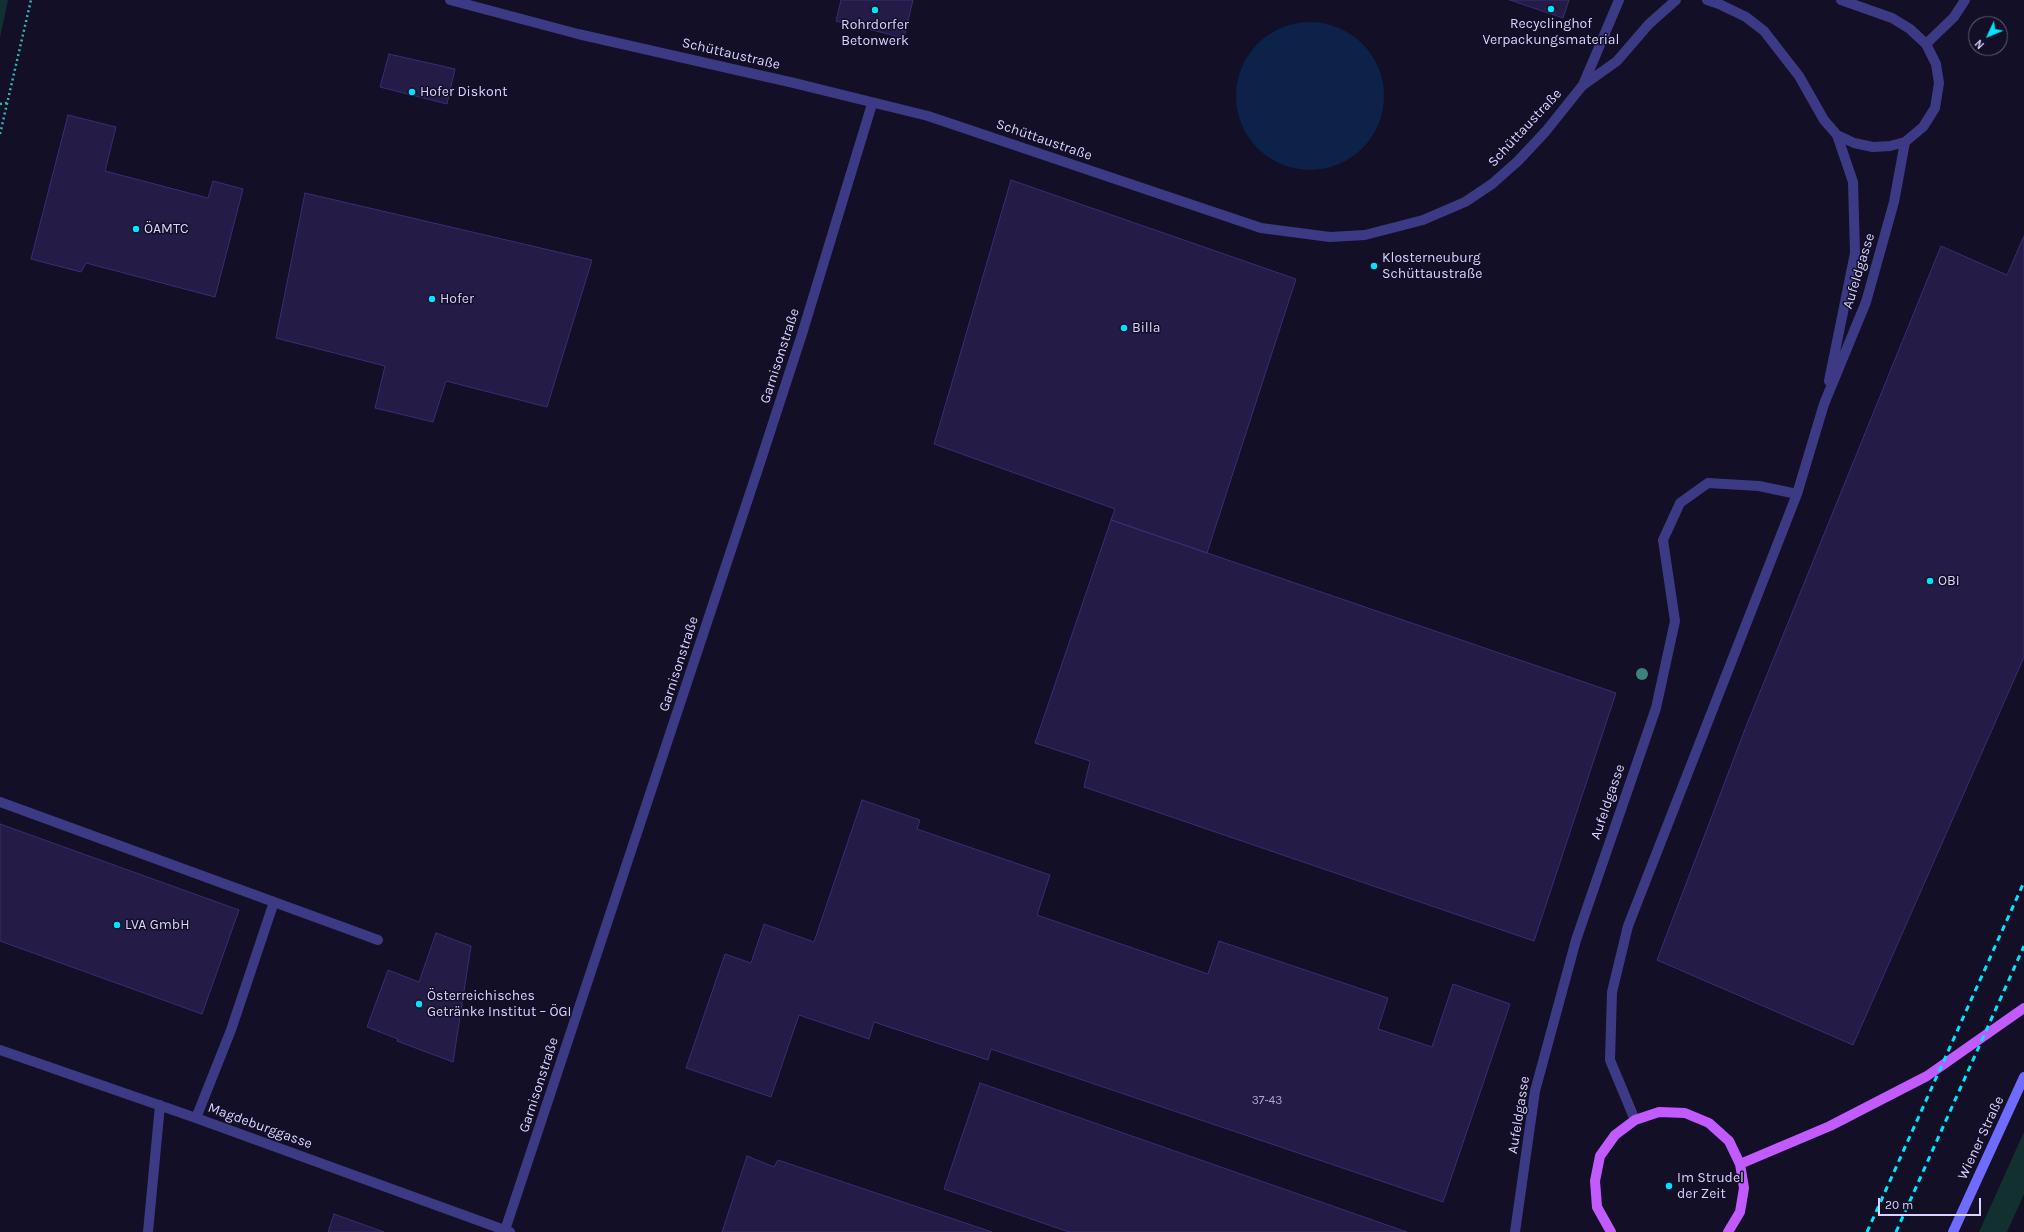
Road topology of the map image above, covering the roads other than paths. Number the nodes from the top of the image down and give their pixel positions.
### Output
1 (450, 0) edge
2 (1619, 0) edge
3 (1676, 0) edge
4 (1707, 0) edge
5 (1841, 0) edge
6 (1965, 0) edge
7 (1926, 44) junction
8 (1582, 86) junction
9 (872, 104) junction
10 (1837, 135) junction
11 (1905, 142) junction
12 (1824, 404) junction
13 (1797, 494) junction
14 (0, 802) edge
15 (274, 902) junction
16 (378, 940) dead end
17 (2024, 1008) edge
18 (0, 1050) edge
19 (2023, 1080) edge
20 (160, 1105) junction
21 (196, 1118) junction
22 (1635, 1120) junction
23 (1740, 1164) junction
24 (508, 1231) edge
25 (148, 1232) edge
26 (1515, 1232) edge
27 (1611, 1232) edge
28 (1728, 1232) edge
29 (1953, 1232) edge

1 - 9 street, Schüttaustraße
2 - 8 street, Schüttaustraße
3 - 8 street, Schüttaustraße
4 - 10 street
5 - 7 street
6 - 7 street
7 - 11 street
8 - 9 street, Schüttaustraße
9 - 24 street, Garnisonstraße
10 - 11 street
10 - 12 street, Aufeldgasse
11 - 12 street, Aufeldgasse
12 - 13 street, Aufeldgasse
13 - 22 street, Aufeldgasse
13 - 26 street, Aufeldgasse
14 - 15 street
15 - 16 street
15 - 21 street
17 - 23 main road
18 - 20 street, Magdeburggasse
19 - 29 main road, Wiener Straße
20 - 21 street, Magdeburggasse
20 - 25 street
21 - 24 street, Magdeburggasse
22 - 23 main road
22 - 27 main road
23 - 28 main road

